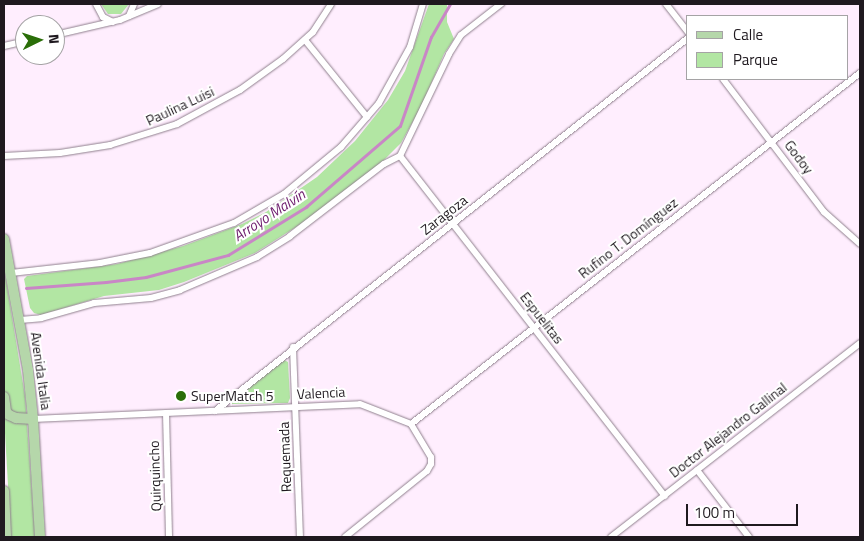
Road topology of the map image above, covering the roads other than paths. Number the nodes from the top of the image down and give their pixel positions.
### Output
1 (96, 4) edge
2 (134, 4) edge
3 (158, 4) edge
4 (331, 4) edge
5 (423, 4) edge
6 (501, 4) edge
7 (666, 4) edge
8 (128, 17) junction
9 (112, 22) junction
10 (686, 29) edge
11 (65, 33) edge
12 (305, 40) junction
13 (686, 40) edge
14 (860, 73) edge
15 (724, 80) edge
16 (367, 117) junction
17 (771, 141) junction
18 (4, 156) edge
19 (400, 156) junction
20 (452, 224) junction
21 (4, 239) edge
22 (860, 244) edge
23 (10, 272) junction
24 (20, 320) junction
25 (534, 328) junction
26 (860, 342) edge
27 (294, 347) junction
28 (4, 397) edge
29 (296, 407) junction
30 (214, 411) junction
31 (166, 413) junction
32 (33, 419) junction
33 (411, 424) junction
34 (697, 470) junction
35 (4, 491) edge
36 (665, 496) junction
37 (6, 537) edge
38 (40, 537) edge
39 (169, 537) edge
40 (300, 537) edge
41 (344, 537) edge
42 (611, 537) edge
43 (749, 537) edge

1 - 9 street
2 - 8 street
3 - 8 street
4 - 12 street, Paulina Luisi
5 - 16 street
6 - 19 street
7 - 10 street
8 - 9 street
9 - 11 street
12 - 16 street
12 - 18 street, Paulina Luisi
13 - 20 street, Zaragoza
14 - 17 street, Rufino T. Domínguez
15 - 17 street, Godoy
16 - 23 street
17 - 22 street, Godoy
17 - 25 street, Rufino T. Domínguez
19 - 20 street, Espuelitas
19 - 24 street
20 - 25 street, Espuelitas
20 - 27 street, Zaragoza
21 - 23 main road, Avenida Italia
23 - 24 main road, Avenida Italia
24 - 32 main road, Avenida Italia
25 - 33 street, Rufino T. Domínguez
25 - 36 street, Espuelitas
26 - 34 street, Doctor Alejandro Gallinal
27 - 29 street, Requemada
27 - 30 street, Zaragoza
28 - 32 main road
29 - 30 street, Valencia
29 - 33 street, Valencia
29 - 40 street, Requemada
30 - 31 street, Valencia
31 - 32 street, Valencia
31 - 39 street, Quirquincho
32 - 38 main road, Avenida Italia
33 - 41 street
34 - 36 street, Doctor Alejandro Gallinal
34 - 43 street
35 - 37 main road
36 - 42 street, Doctor Alejandro Gallinal

